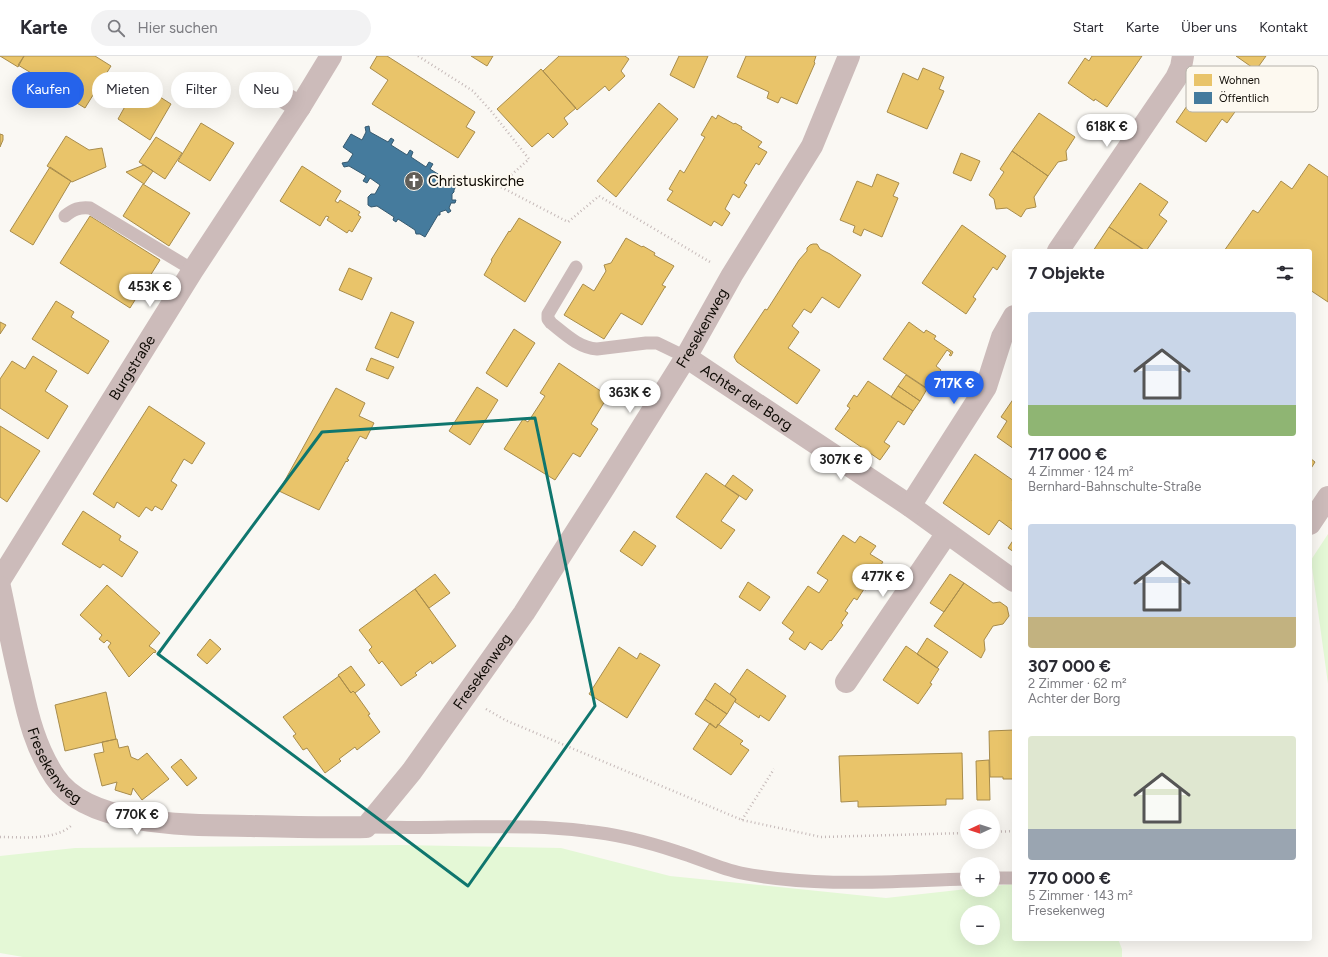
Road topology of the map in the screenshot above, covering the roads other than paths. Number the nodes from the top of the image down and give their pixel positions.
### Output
1 (331, 56) edge
2 (849, 56) edge
3 (1183, 56) edge
4 (293, 103) edge
5 (300, 107) junction
6 (65, 216) dead end
7 (1059, 249) edge
8 (576, 267) dead end
9 (194, 270) junction
10 (1012, 320) edge
11 (686, 357) junction
12 (1328, 498) edge
13 (910, 506) junction
14 (1312, 521) edge
15 (947, 533) junction
16 (0, 580) edge
17 (1012, 580) edge
18 (0, 587) edge
19 (846, 682) dead end
20 (366, 826) junction
21 (1000, 878) edge
22 (1012, 878) edge
23 (960, 879) edge

1 - 5 street, Burgstraße
2 - 11 street, Fresekenweg
3 - 7 street
4 - 5 street
5 - 9 street, Burgstraße
6 - 9 lane
8 - 11 lane
9 - 16 street, Burgstraße
10 - 13 street
11 - 13 street, Achter der Borg
11 - 20 street, Fresekenweg
12 - 14 street
13 - 15 street, Achter der Borg
15 - 17 street, Achter der Borg
15 - 19 street
18 - 20 street, Fresekenweg
20 - 23 lane
21 - 22 lane

